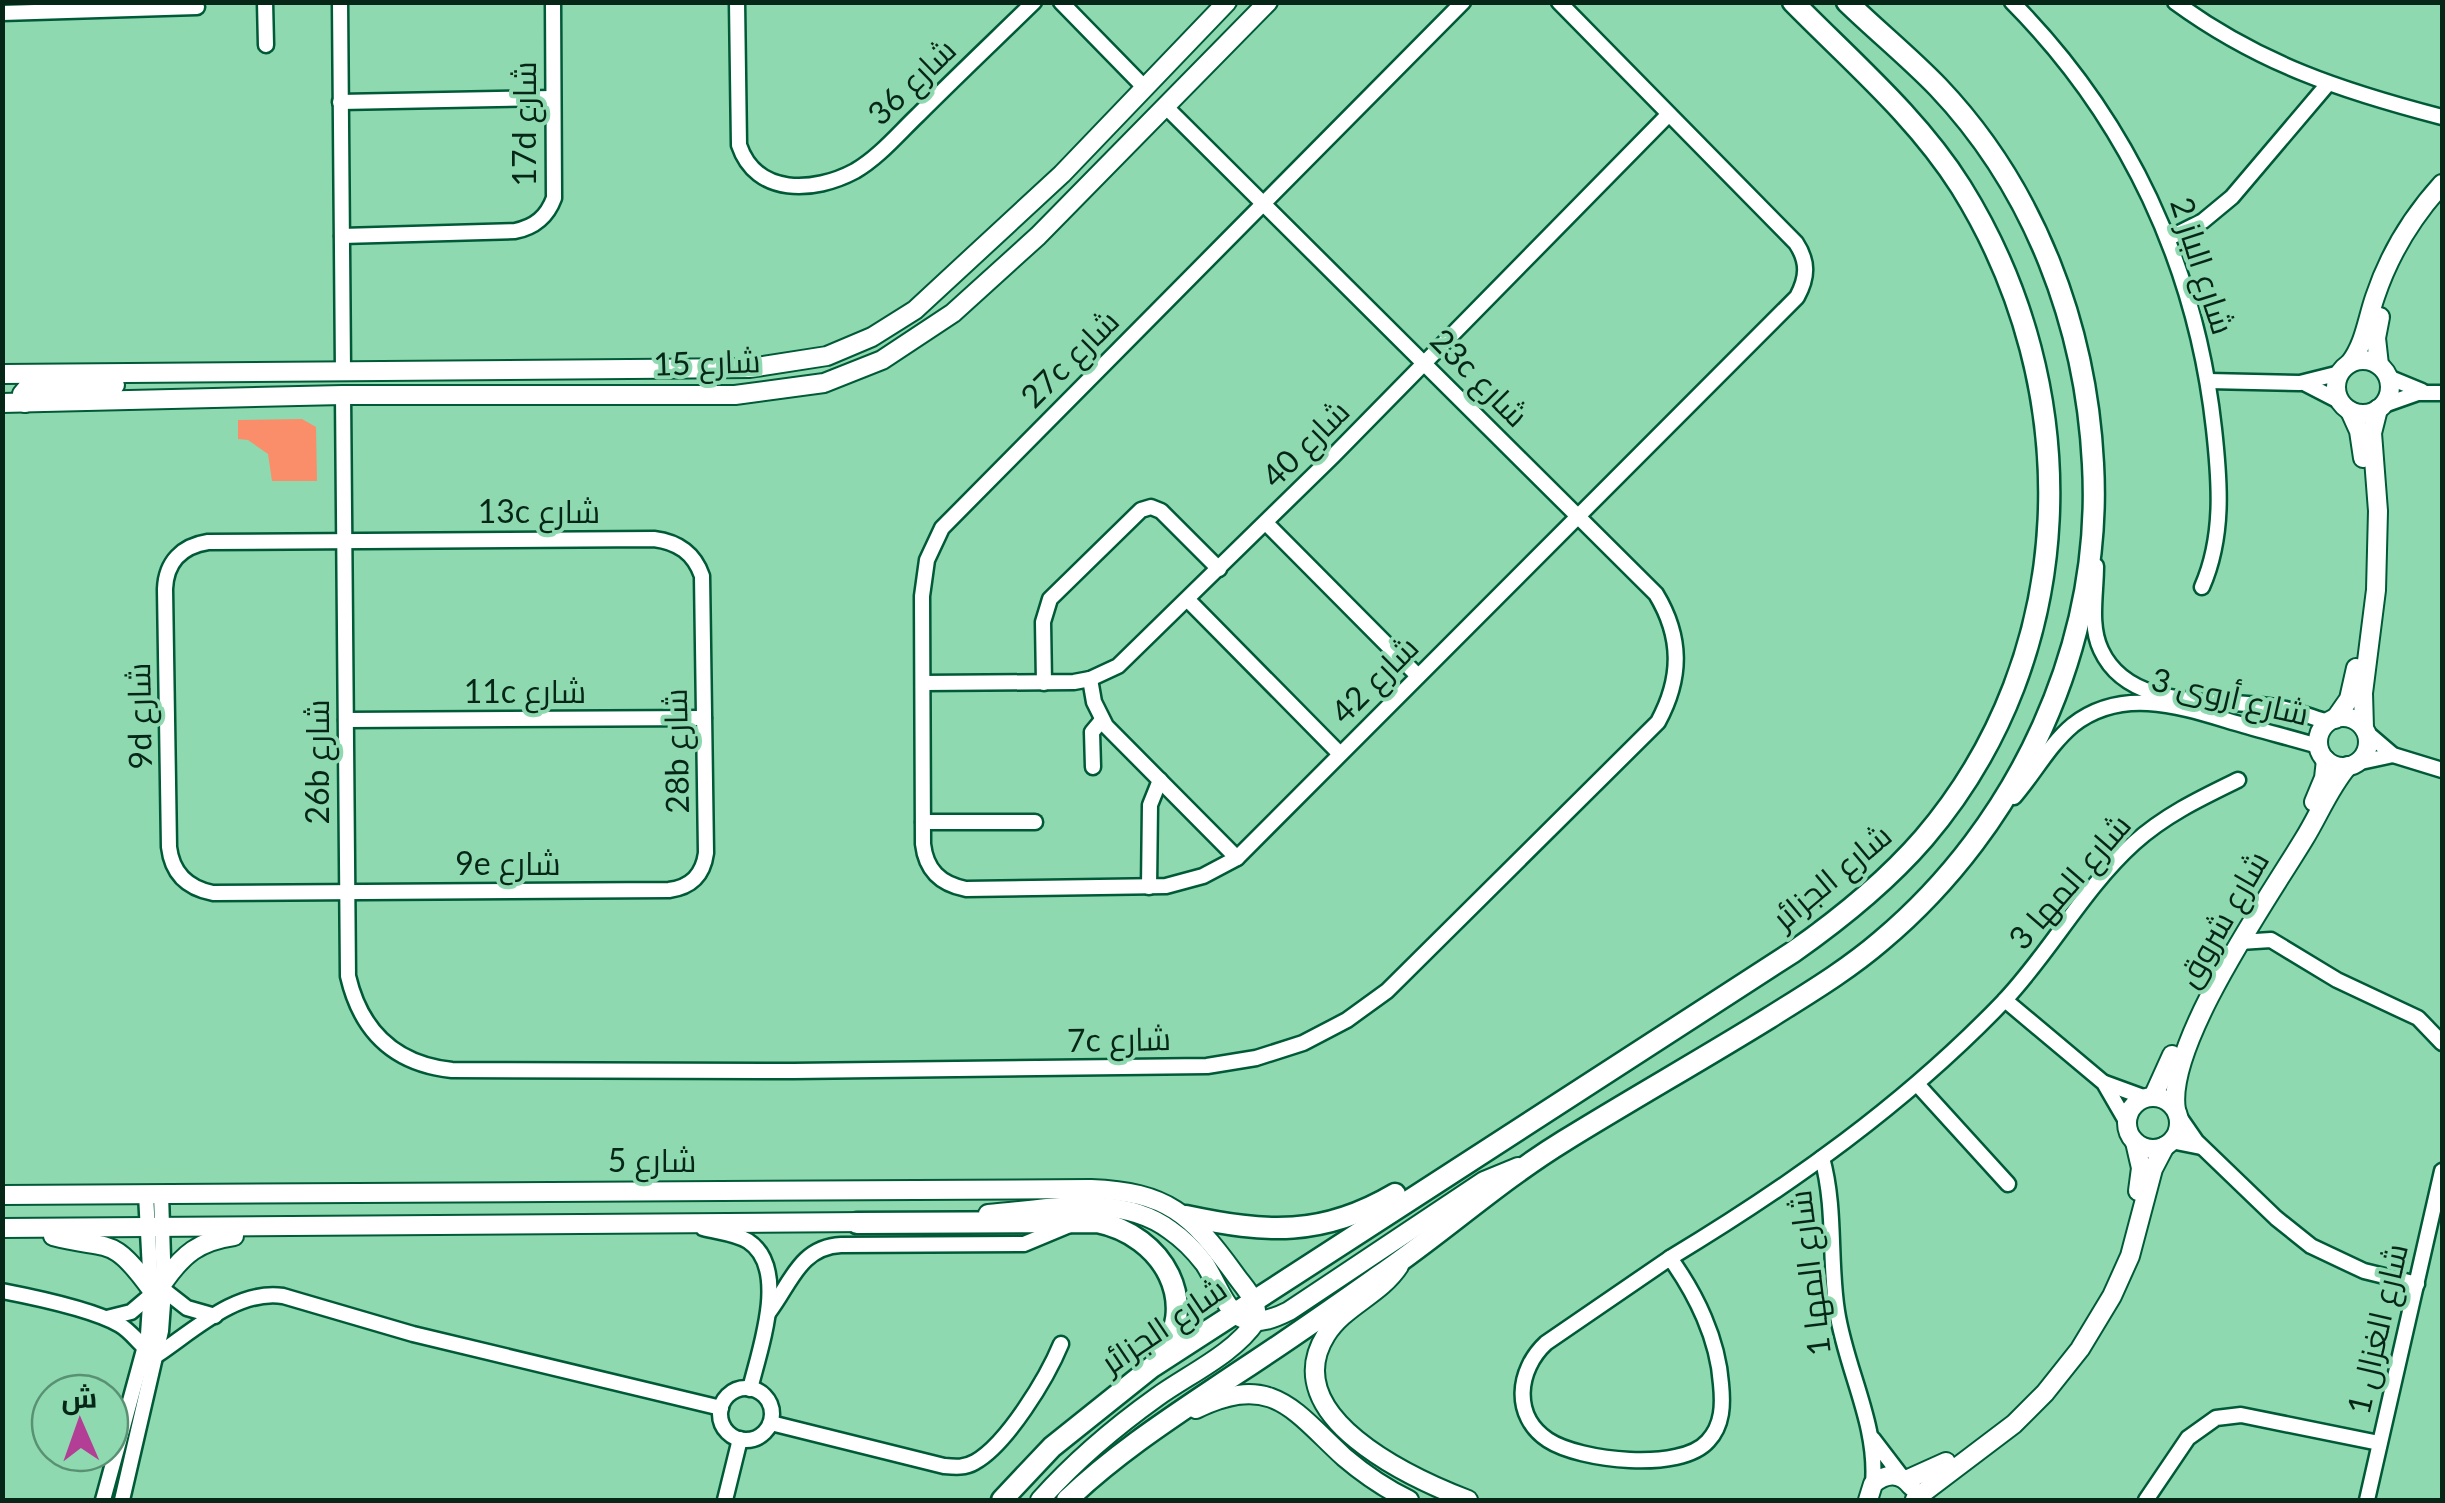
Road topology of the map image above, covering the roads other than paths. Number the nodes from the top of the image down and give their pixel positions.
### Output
1 (266, 2) edge
2 (340, 2) edge
3 (553, 2) edge
4 (737, 2) edge
5 (1034, 2) edge
6 (1061, 2) edge
7 (1227, 2) edge
8 (1268, 2) edge
9 (1463, 2) edge
10 (1558, 2) edge
11 (1793, 2) edge
12 (1847, 2) edge
13 (2012, 2) edge
14 (2175, 2) edge
15 (197, 8) dead end
16 (2, 13) edge
17 (266, 45) dead end
18 (2327, 85) junction
19 (1145, 88) junction
20 (553, 98) junction
21 (340, 102) junction
22 (1165, 106) junction
23 (1667, 116) junction
24 (2442, 117) edge
25 (1062, 174) junction
26 (2442, 184) edge
27 (2442, 201) edge
28 (1263, 204) junction
29 (342, 236) junction
30 (1038, 236) junction
31 (2169, 238) junction
32 (1425, 363) junction
33 (616, 368) junction
34 (2345, 368) junction
35 (343, 370) junction
36 (2384, 371) junction
37 (2, 374) edge
38 (133, 374) junction
39 (2208, 381) junction
40 (2300, 382) junction
41 (2435, 393) edge
42 (343, 395) junction
43 (540, 396) junction
44 (2, 403) edge
45 (24, 403) junction
46 (2345, 406) junction
47 (2381, 407) junction
48 (1580, 516) junction
49 (1266, 522) junction
50 (345, 541) junction
51 (2093, 551) junction
52 (1219, 569) junction
53 (2202, 587) dead end
54 (704, 590) joint
55 (1188, 600) junction
56 (1418, 676) junction
57 (1090, 680) junction
58 (923, 683) junction
59 (1044, 683) junction
60 (2275, 707) junction
61 (704, 718) junction
62 (346, 720) junction
63 (1102, 720) junction
64 (2331, 720) junction
65 (1658, 722) joint
66 (2364, 730) junction
67 (2268, 732) junction
68 (2322, 753) junction
69 (1340, 754) junction
70 (2393, 755) junction
71 (2352, 765) junction
72 (1093, 766) dead end
73 (2442, 770) edge
74 (1160, 780) junction
75 (2238, 780) dead end
76 (1995, 814) junction
77 (923, 822) junction
78 (1035, 822) dead end
79 (924, 844) joint
80 (1237, 858) junction
81 (1149, 887) junction
82 (669, 890) joint
83 (346, 891) junction
84 (2261, 908) junction
85 (2271, 940) junction
86 (2240, 942) junction
87 (2005, 1000) junction
88 (2442, 1043) edge
89 (452, 1070) joint
90 (2104, 1083) junction
91 (1917, 1084) junction
92 (2149, 1097) junction
93 (2177, 1112) junction
94 (2126, 1121) junction
95 (2135, 1142) junction
96 (2168, 1144) junction
97 (2202, 1147) junction
98 (1822, 1158) junction
99 (1469, 1160) junction
100 (1528, 1166) junction
101 (2442, 1171) edge
102 (2008, 1184) dead end
103 (154, 1194) junction
104 (2, 1195) edge
105 (1186, 1216) junction
106 (1075, 1222) junction
107 (857, 1223) junction
108 (687, 1224) junction
109 (154, 1227) junction
110 (2, 1228) edge
111 (40, 1228) junction
112 (286, 1228) junction
113 (1670, 1258) junction
114 (1402, 1261) junction
115 (2417, 1284) junction
116 (157, 1289) junction
117 (2, 1291) edge
118 (769, 1312) junction
119 (1249, 1312) junction
120 (215, 1316) junction
121 (106, 1318) junction
122 (1060, 1344) dead end
123 (151, 1353) junction
124 (1152, 1367) junction
125 (750, 1389) junction
126 (721, 1408) junction
127 (1168, 1420) junction
128 (771, 1423) junction
129 (1872, 1438) junction
130 (740, 1439) junction
131 (2380, 1443) junction
132 (1904, 1478) junction
133 (1868, 1494) edge
134 (103, 1500) edge
135 (122, 1500) edge
136 (725, 1500) edge
137 (1002, 1500) edge
138 (1040, 1500) edge
139 (1067, 1500) edge
140 (1409, 1500) edge
141 (1468, 1500) edge
142 (1915, 1500) edge
143 (2146, 1500) edge
144 (2367, 1500) edge

1 - 17 street
2 - 21 street
3 - 20 street, 17d شارع
4 - 5 street, شارع 36
6 - 19 street
7 - 19 street, شارع 15
8 - 22 street, شارع 15
9 - 28 street, 27c شارع
10 - 23 street
11 - 99 main road, شارع الجزائر
12 - 51 main road
13 - 31 street, شارع الباز 2
14 - 18 street
15 - 16 street
18 - 24 street
18 - 31 street
19 - 25 street, شارع 15
20 - 21 street
20 - 29 street, 17d شارع
21 - 29 street
22 - 28 street, 23c شارع
22 - 30 street, شارع 15
23 - 32 street, شارع 40
23 - 48 street, شارع 42
25 - 30 street
25 - 33 street, شارع 15
26 - 34 street
27 - 36 street
28 - 32 street, 23c شارع
28 - 58 street, 27c شارع
29 - 35 street
30 - 43 street, شارع 15
31 - 39 street, شارع الباز 2
32 - 48 street, 23c شارع
32 - 49 street, شارع 40
33 - 35 street, شارع 15
33 - 43 street
34 - 36 street
34 - 40 street
34 - 46 street
35 - 38 street, شارع 15
36 - 41 street
36 - 47 street
37 - 38 street, شارع 15
38 - 45 street
39 - 40 street
39 - 53 street, شارع الباز 2
40 - 46 street
41 - 47 street
42 - 43 street, شارع 15
42 - 45 street, شارع 15
42 - 50 street, 26b شارع
44 - 45 street, شارع 15
46 - 47 street
46 - 64 street
47 - 66 street
48 - 56 street, شارع 42
48 - 65 street, 23c شارع
49 - 52 street, شارع 40
49 - 56 street
50 - 54 street, 13c شارع
50 - 62 street, 26b شارع
50 - 83 street, 9d شارع
51 - 60 street, شارع أروى 3
51 - 76 main road
52 - 55 street, شارع 40
52 - 59 street
54 - 61 street, 28b شارع
55 - 57 street, شارع 40
55 - 69 street
56 - 69 street, شارع 42
57 - 59 street, شارع 40
57 - 63 street
58 - 59 street, شارع 40
58 - 77 street, 27c شارع
60 - 64 street, شارع أروى 3
60 - 67 street
61 - 62 street, 11c شارع
61 - 82 street, 28b شارع
62 - 83 street, 26b شارع
63 - 72 street
63 - 74 street
64 - 66 street
64 - 68 street
65 - 89 street, 7c شارع
66 - 70 street
66 - 71 street
67 - 68 street, شارع أروى 3
67 - 76 street, شارع أروى 3
68 - 71 street
68 - 92 street, شارع شروق
69 - 80 street, شارع 42
70 - 71 street
70 - 73 street
71 - 84 street, شارع شروق
74 - 80 street
74 - 81 street
75 - 87 street, شارع المها 3
76 - 100 main road
77 - 78 street
77 - 79 street, 27c شارع
79 - 81 street, شارع 42
80 - 81 street, شارع 42
82 - 83 street, 9e شارع
83 - 89 street, 26b شارع
84 - 85 street
84 - 86 street, شارع شروق
85 - 86 street
85 - 88 street
86 - 93 street, شارع شروق
87 - 90 street
87 - 91 street, شارع المها 3
90 - 92 street
90 - 94 street
91 - 98 street, شارع المها 3
91 - 102 street
92 - 93 street
92 - 94 street
93 - 96 street
93 - 97 street
94 - 95 street
95 - 96 street
95 - 132 street
96 - 97 street
96 - 142 street
97 - 115 street
98 - 113 street, شارع المها 3
98 - 129 street, شارع المها 1
99 - 105 main road
99 - 119 main road, شارع الجزائر
100 - 114 main road
100 - 119 street
101 - 115 street, شارع الغزال 1
103 - 104 street, شارع 5
103 - 105 street, شارع 5
103 - 109 street
105 - 119 street, شارع 5
106 - 107 main road
106 - 118 street
106 - 124 main road
107 - 108 street, شارع 5
107 - 119 street, شارع 5
108 - 112 street, شارع 5
108 - 118 street
109 - 111 street, شارع 5
109 - 112 street, شارع 5
109 - 116 street
110 - 111 street, شارع 5
111 - 116 street
112 - 116 street
113 - 113 street, شارع المها 3
114 - 127 main road
114 - 141 street
115 - 131 street, شارع الغزال 1
116 - 120 street
116 - 121 street
116 - 123 street
117 - 121 street
118 - 125 street
119 - 124 main road, شارع الجزائر
119 - 138 street
120 - 123 street
120 - 126 street
121 - 123 street
122 - 128 street
123 - 134 street
123 - 135 street
124 - 137 main road, شارع الجزائر
125 - 126 street
125 - 128 street
126 - 130 street
127 - 139 main road
127 - 140 street
128 - 130 street
129 - 132 street, شارع المها 1
129 - 133 street, شارع المها 1
130 - 136 street
131 - 143 street
131 - 144 street, شارع الغزال 1
132 - 133 street
132 - 142 street

